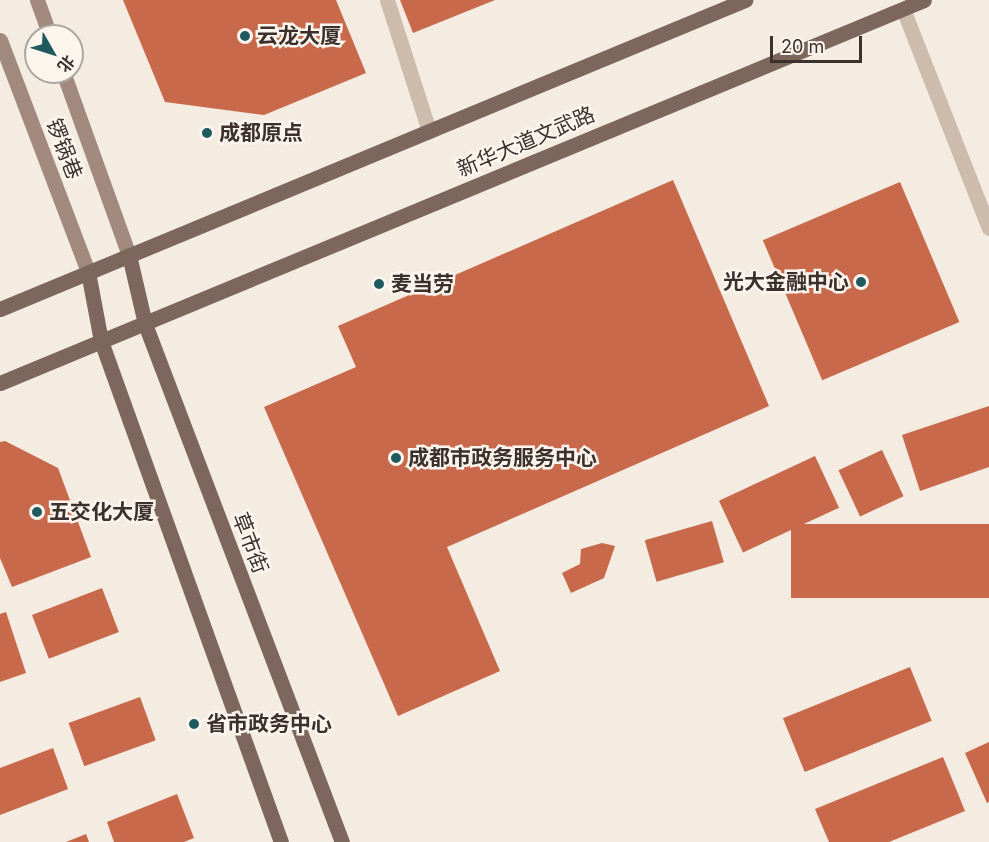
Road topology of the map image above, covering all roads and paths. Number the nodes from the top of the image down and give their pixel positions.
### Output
1 (37, 0) edge
2 (387, 0) edge
3 (745, 0) edge
4 (924, 0) edge
5 (903, 9) junction
6 (46, 24) edge
7 (0, 40) edge
8 (67, 84) edge
9 (429, 131) junction
10 (989, 228) edge
11 (129, 255) junction
12 (88, 272) junction
13 (0, 309) edge
14 (145, 324) junction
15 (101, 341) junction
16 (0, 384) edge
17 (281, 842) edge
18 (342, 842) edge

1 - 6 main road
2 - 9 street
3 - 9 main road
4 - 5 main road, 新华大道文武路
5 - 10 street
5 - 14 main road, 新华大道文武路
7 - 12 main road, 锣锅巷
8 - 11 main road, 锣锅巷
9 - 11 main road
11 - 12 main road
11 - 14 main road, 草市街
12 - 13 main road
12 - 15 main road
14 - 15 main road, 新华大道文武路
14 - 18 main road, 草市街
15 - 16 main road, 新华大道文武路
15 - 17 main road

